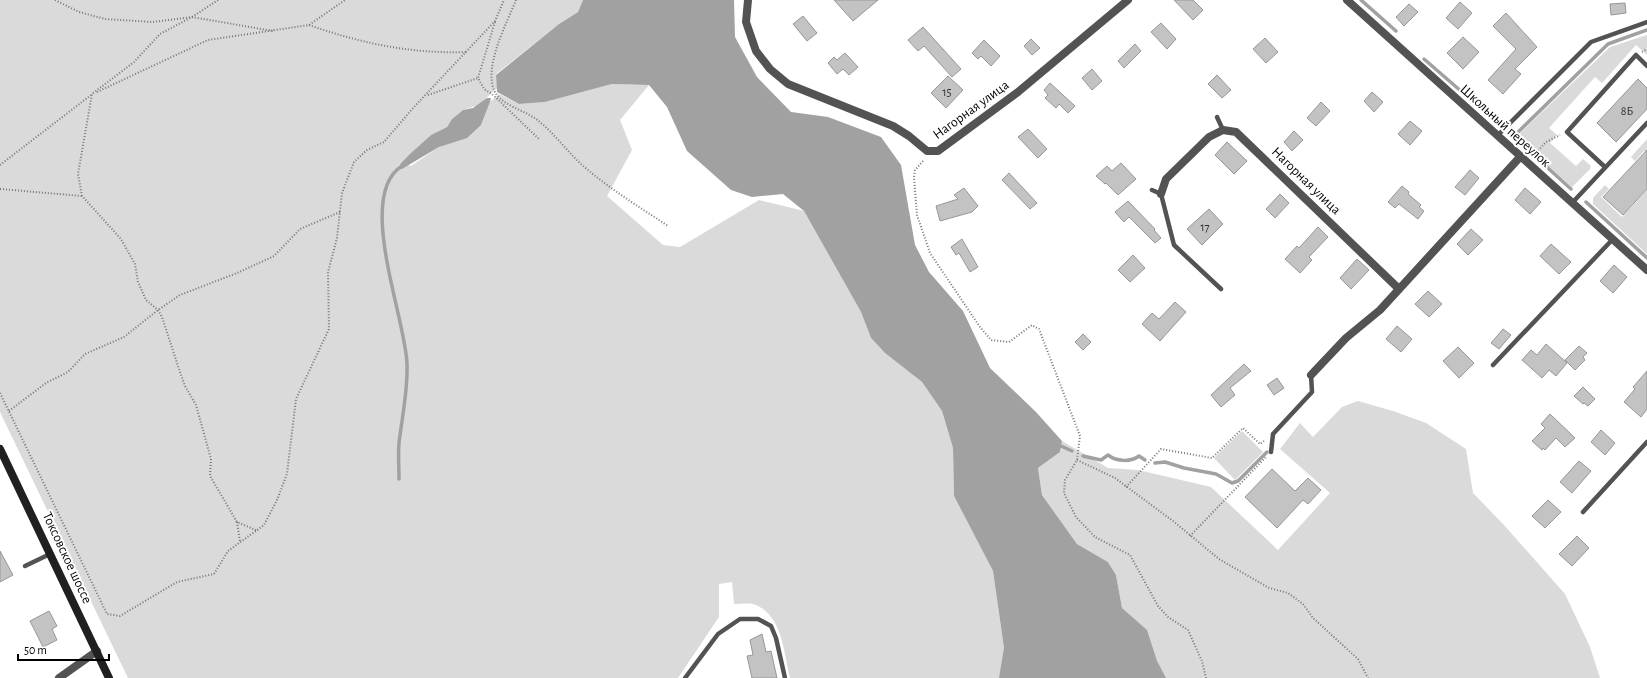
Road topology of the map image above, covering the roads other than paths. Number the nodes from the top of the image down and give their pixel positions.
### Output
1 (748, 0) edge
2 (1128, 0) edge
3 (1347, 0) edge
4 (1647, 22) edge
5 (1647, 66) edge
6 (1217, 117) dead end
7 (1647, 123) edge
8 (1223, 130) junction
9 (1497, 136) junction
10 (1520, 158) junction
11 (1605, 167) junction
12 (1152, 190) dead end
13 (1161, 194) junction
14 (1572, 204) junction
15 (1612, 240) junction
16 (1647, 270) edge
17 (1221, 289) dead end
18 (1399, 289) junction
19 (1493, 365) dead end
20 (1311, 375) joint
21 (1647, 442) edge
22 (0, 449) edge
23 (1271, 452) road end
24 (1583, 512) dead end
25 (50, 554) junction
26 (26, 566) dead end
27 (97, 652) junction
28 (59, 678) edge
29 (109, 678) edge
30 (685, 678) edge
31 (785, 678) edge

1 - 2 street, Нагорная улица
3 - 9 street, Школьный переулок
4 - 9 lane
5 - 11 lane
6 - 8 lane
7 - 11 lane
8 - 13 street
8 - 18 street, Нагорная улица
9 - 10 street, Школьный переулок
10 - 14 street, Школьный переулок
10 - 18 street
11 - 14 lane
12 - 13 lane
13 - 17 lane
14 - 15 street, Школьный переулок
15 - 16 street, Школьный переулок
15 - 19 lane
18 - 20 street
20 - 23 lane
21 - 24 lane
22 - 25 main road, Токсовское шоссе
25 - 26 lane
25 - 27 main road, Токсовское шоссе
27 - 28 street
27 - 29 main road, Токсовское шоссе
30 - 31 lane

